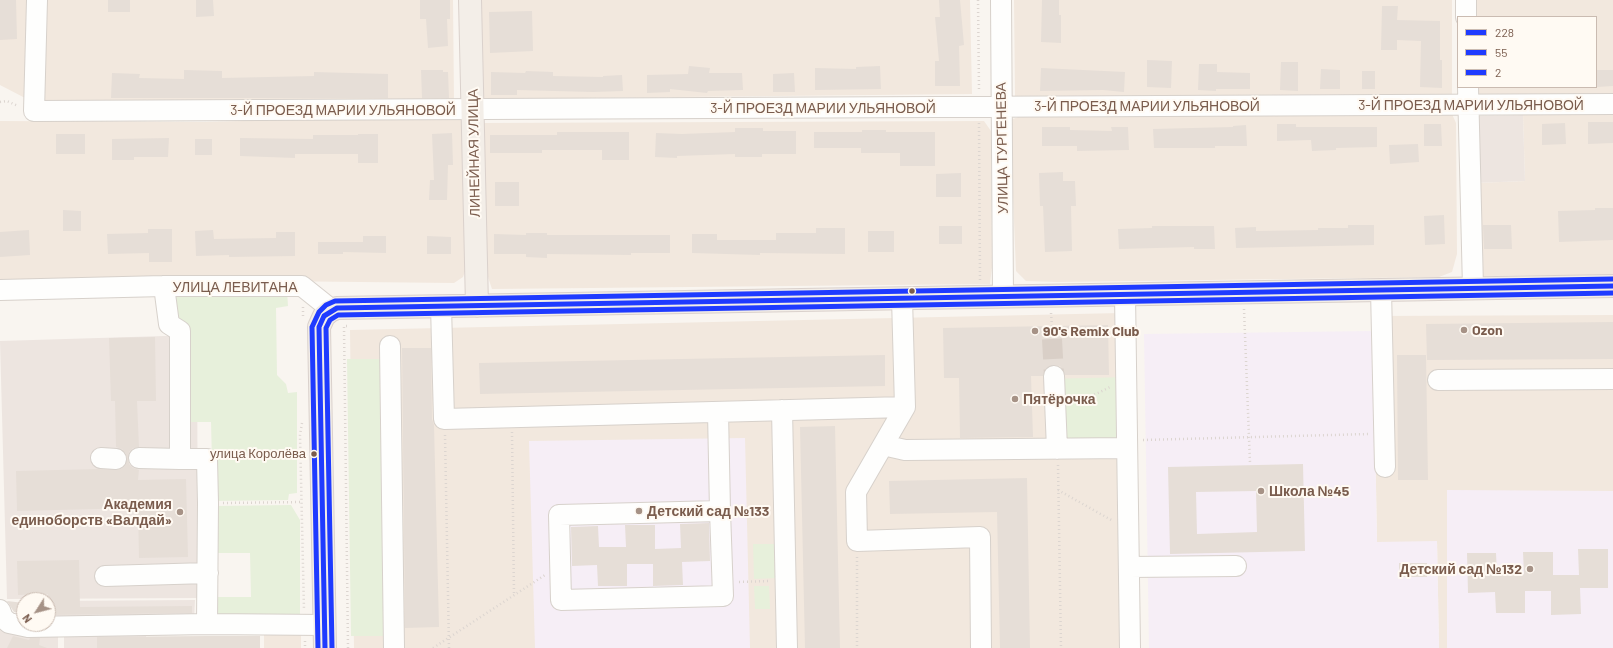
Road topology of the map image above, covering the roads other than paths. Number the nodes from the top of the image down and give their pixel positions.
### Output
1 (36, 0) edge
2 (470, 0) edge
3 (1001, 0) edge
4 (1466, 0) edge
5 (1466, 16) edge
6 (1468, 96) edge
7 (1613, 104) edge
8 (1002, 107) junction
9 (473, 109) junction
10 (164, 286) junction
11 (1613, 286) edge
12 (1473, 288) junction
13 (0, 290) edge
14 (1381, 290) junction
15 (1125, 294) junction
16 (1003, 297) junction
17 (902, 298) junction
18 (441, 306) junction
19 (477, 306) junction
20 (338, 318) junction
21 (390, 346) dead end
22 (1054, 376) tunnel mouth
23 (1613, 379) edge
24 (1438, 380) dead end
25 (905, 407) junction
26 (782, 410) junction
27 (718, 412) junction
28 (1135, 444) junction
29 (883, 445) junction
30 (1057, 449) junction
31 (139, 458) dead end
32 (180, 459) junction
33 (1385, 467) dead end
34 (720, 511) junction
35 (1236, 566) dead end
36 (1129, 567) junction
37 (208, 573) junction
38 (105, 576) dead end
39 (0, 610) edge
40 (207, 624) junction
41 (325, 625) junction
42 (325, 648) edge
43 (394, 648) edge
44 (787, 648) edge
45 (981, 648) edge
46 (1130, 648) edge

1 - 9 street, 3-Й ПРОЕЗД МАРИИ УЛЬЯНОВОЙ
2 - 9 main road, ЛИНЕЙНАЯ УЛИЦА
3 - 8 street, УЛИЦА ТУРГЕНЕВА
4 - 5 street
6 - 7 street, 3-Й ПРОЕЗД МАРИИ УЛЬЯНОВОЙ
6 - 8 street, 3-Й ПРОЕЗД МАРИИ УЛЬЯНОВОЙ
6 - 12 street
8 - 9 street, 3-Й ПРОЕЗД МАРИИ УЛЬЯНОВОЙ
8 - 16 street, УЛИЦА ТУРГЕНЕВА
9 - 19 main road, ЛИНЕЙНАЯ УЛИЦА
10 - 13 street, УЛИЦА ЛЕВИТАНА
10 - 20 street, УЛИЦА ЛЕВИТАНА
10 - 32 street
11 - 12 main road
12 - 14 main road
14 - 15 main road
14 - 33 street
15 - 16 main road
15 - 28 street
16 - 17 main road
17 - 19 main road
17 - 25 street
18 - 19 main road
18 - 20 main road
18 - 27 street
20 - 41 main road
21 - 43 street
22 - 30 street
23 - 24 street
25 - 26 street
25 - 29 street
26 - 27 street
26 - 44 street
27 - 34 street
28 - 30 street
28 - 36 street
29 - 30 street
29 - 45 street
31 - 32 street
32 - 37 street
34 - 34 street
35 - 36 street
36 - 46 street
37 - 38 street
37 - 40 street
39 - 40 street
40 - 41 street
41 - 42 main road

